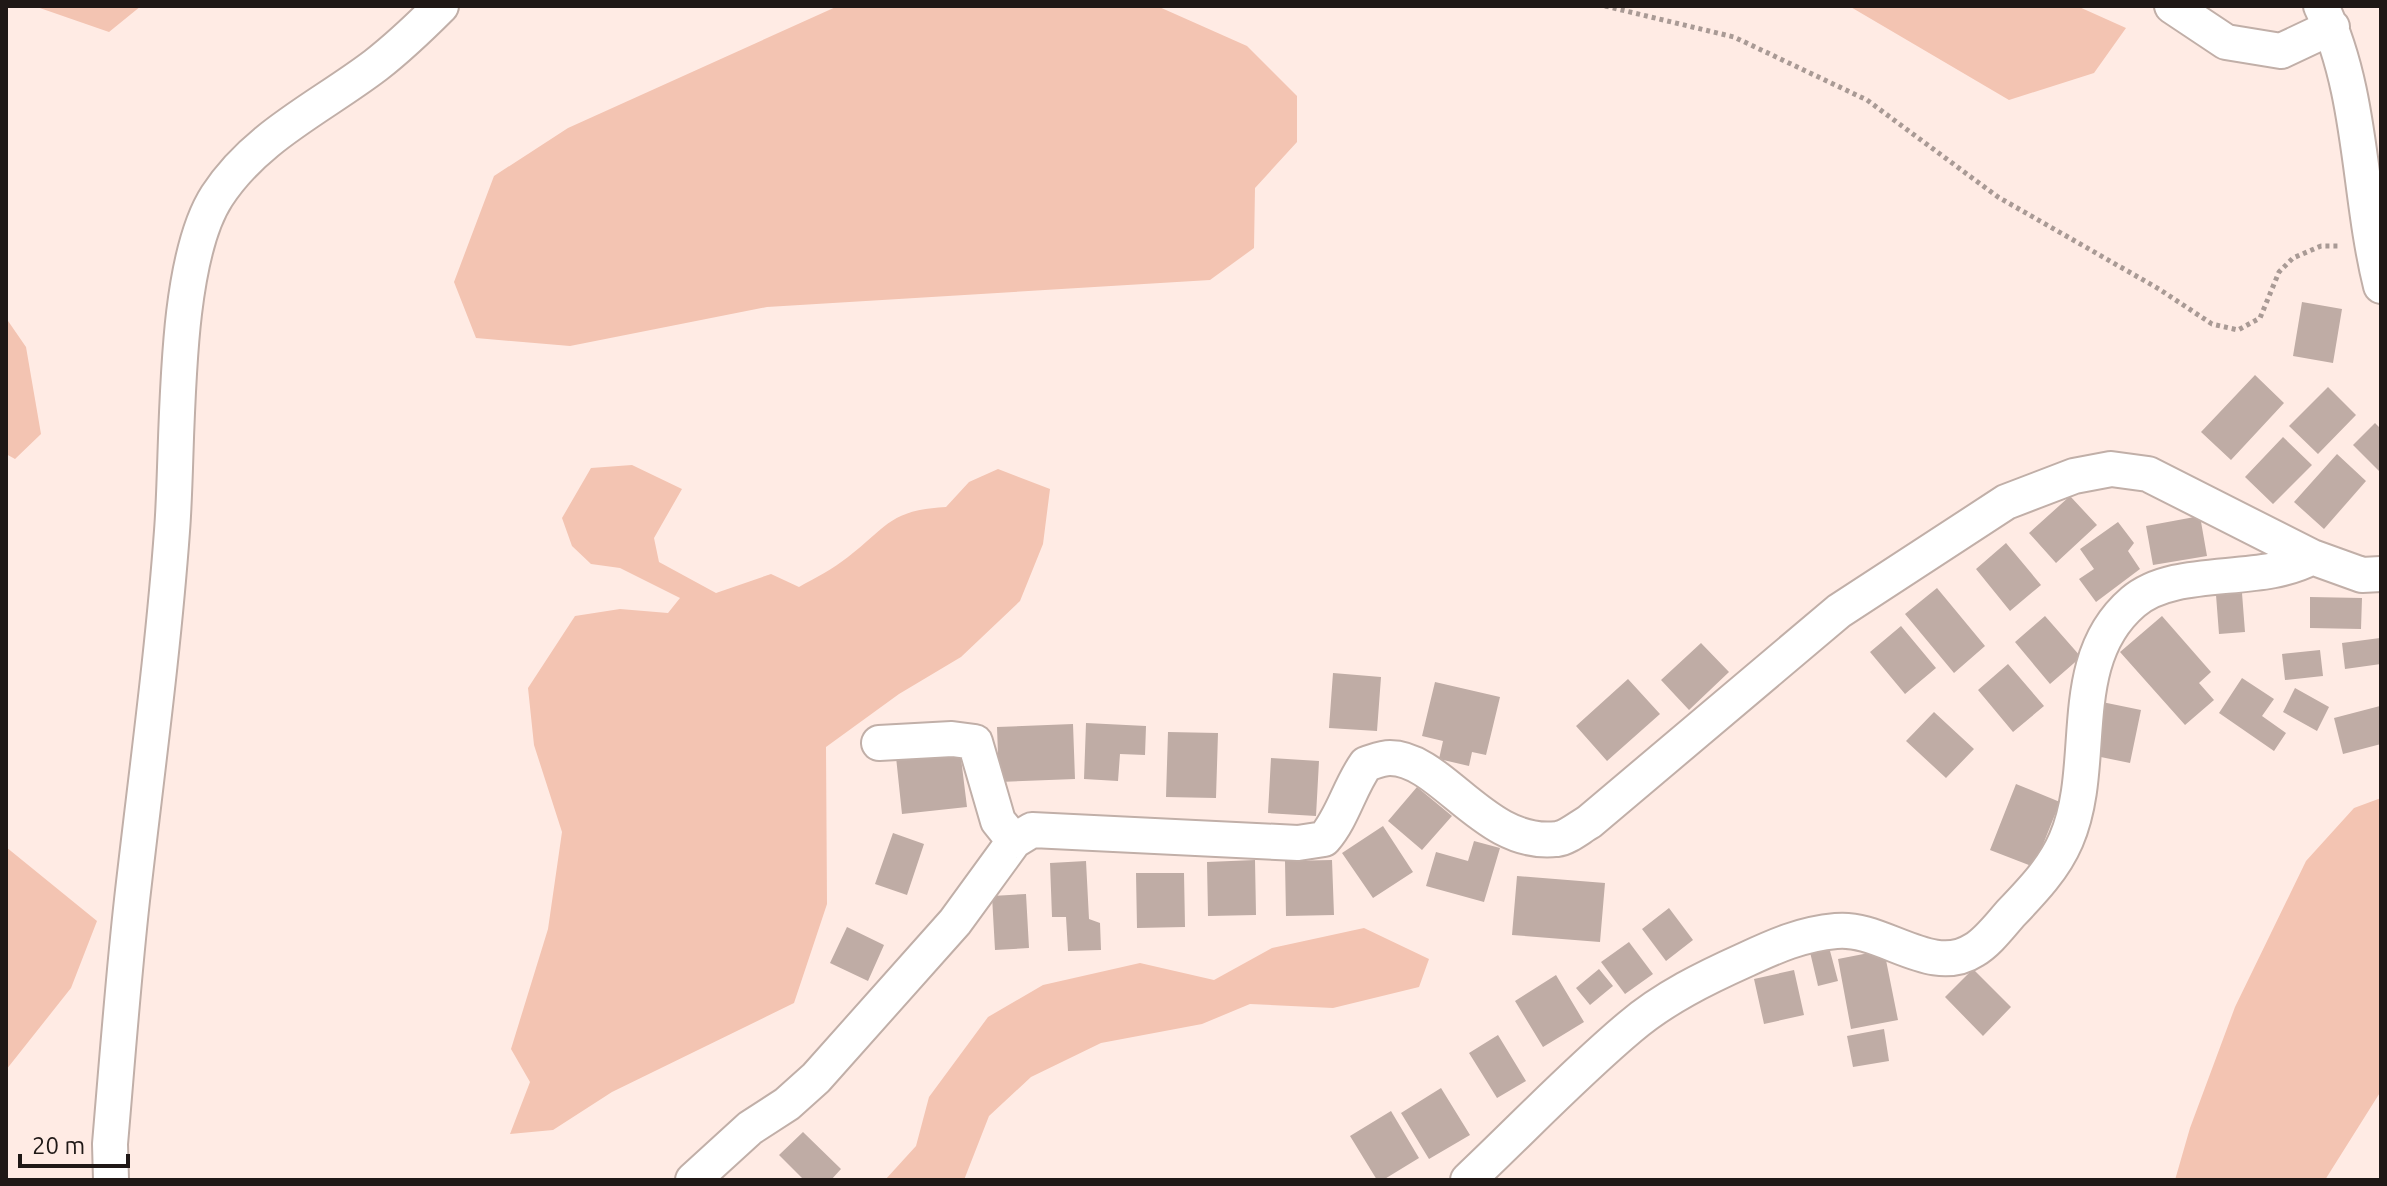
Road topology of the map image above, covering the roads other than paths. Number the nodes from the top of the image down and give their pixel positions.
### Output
1 (441, 6) edge
2 (2172, 6) edge
3 (2326, 17) edge
4 (2381, 286) edge
5 (2312, 557) junction
6 (2381, 574) edge
7 (879, 743) dead end
8 (1014, 841) junction
9 (111, 1180) edge
10 (693, 1180) edge
11 (1468, 1180) edge

1 - 9 street
2 - 3 street
3 - 4 street
5 - 6 street
5 - 8 street
5 - 11 street
7 - 8 street
8 - 10 street

